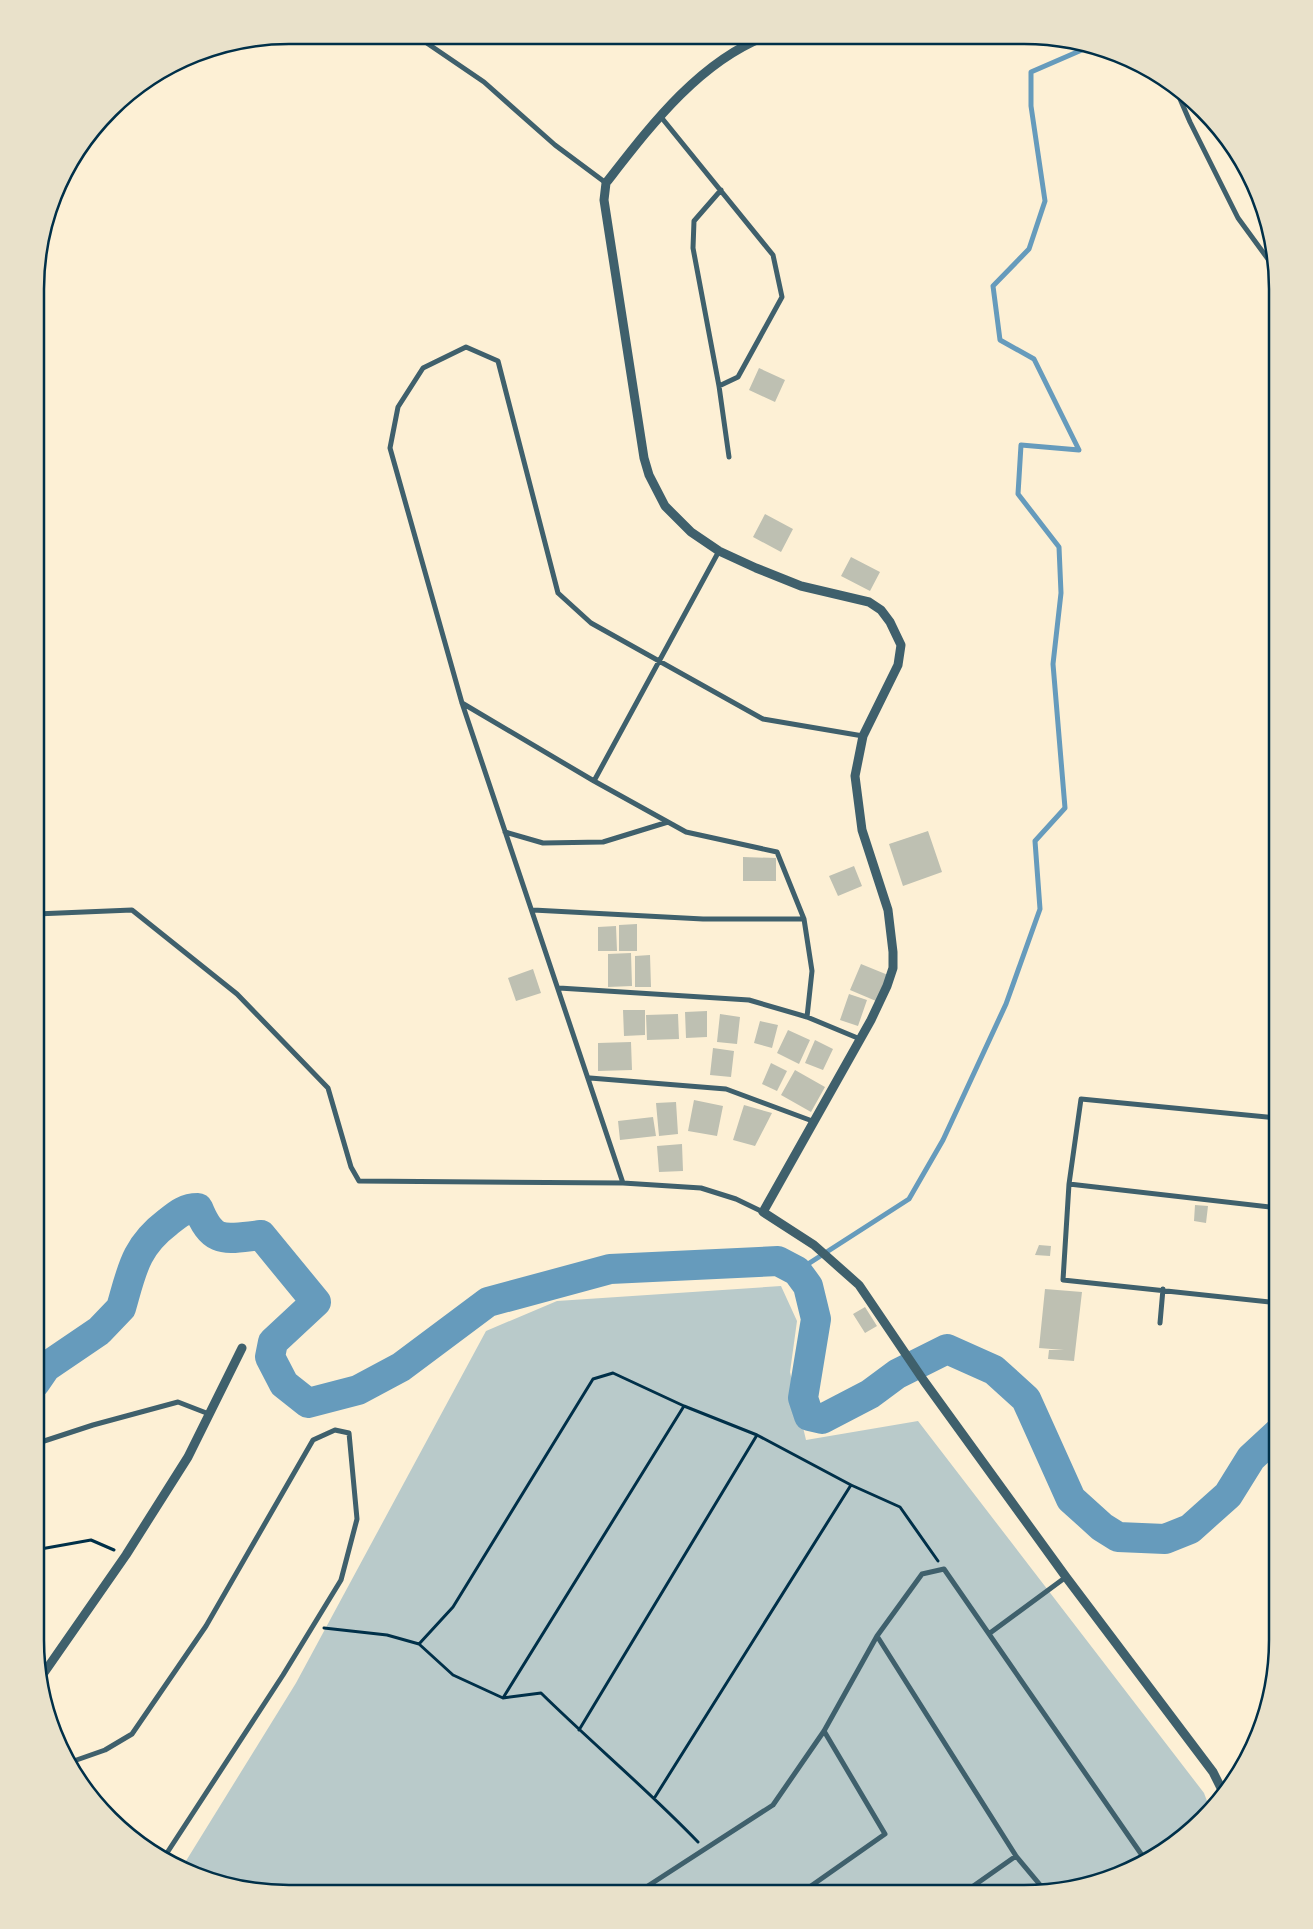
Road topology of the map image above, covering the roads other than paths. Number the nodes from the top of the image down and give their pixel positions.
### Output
1 (428, 44) edge
2 (747, 44) edge
3 (1181, 101) edge
4 (661, 117) junction
5 (606, 183) junction
6 (721, 190) junction
7 (1267, 258) edge
8 (719, 386) junction
9 (729, 457) dead end
10 (719, 551) junction
11 (660, 662) junction
12 (462, 703) junction
13 (863, 736) junction
14 (594, 781) junction
15 (668, 822) junction
16 (505, 832) junction
17 (533, 910) junction
18 (44, 914) edge
19 (804, 919) junction
20 (559, 988) junction
21 (807, 1017) junction
22 (860, 1039) junction
23 (590, 1078) junction
24 (1269, 1117) edge
25 (815, 1122) junction
26 (623, 1183) junction
27 (1069, 1184) junction
28 (1269, 1207) edge
29 (763, 1212) junction
30 (1164, 1289) junction
31 (1269, 1302) edge
32 (1160, 1323) dead end
33 (242, 1348) dead end
34 (209, 1414) junction
35 (44, 1441) edge
36 (1066, 1577) junction
37 (990, 1633) junction
38 (877, 1636) junction
39 (46, 1670) edge
40 (824, 1731) junction
41 (75, 1760) edge
42 (1220, 1787) edge
43 (167, 1853) edge
44 (1142, 1855) edge
45 (1016, 1856) junction
46 (649, 1885) edge
47 (812, 1885) edge
48 (975, 1885) edge
49 (1040, 1885) edge

1 - 5 street
2 - 4 street
3 - 7 street
4 - 5 street
4 - 6 street
5 - 10 street
6 - 8 street
6 - 8 street
8 - 9 street
10 - 11 street
10 - 13 street
11 - 12 street
11 - 13 street
11 - 14 street
12 - 14 street
12 - 16 street
13 - 22 street
14 - 15 street
15 - 16 street
15 - 19 street
16 - 17 street
17 - 19 street
17 - 20 street
18 - 26 street
19 - 21 street
20 - 21 street
20 - 23 street
21 - 22 street
22 - 25 street
23 - 25 street
23 - 26 street
24 - 27 street
25 - 29 street
26 - 29 street
27 - 28 street
27 - 30 street
29 - 36 street
30 - 31 street
30 - 32 street
33 - 34 street
34 - 35 street
34 - 39 street
36 - 37 street
36 - 42 street
37 - 38 street
37 - 44 street
38 - 40 street
38 - 45 street
40 - 46 street
40 - 47 street
41 - 43 street
45 - 48 street
45 - 49 street

